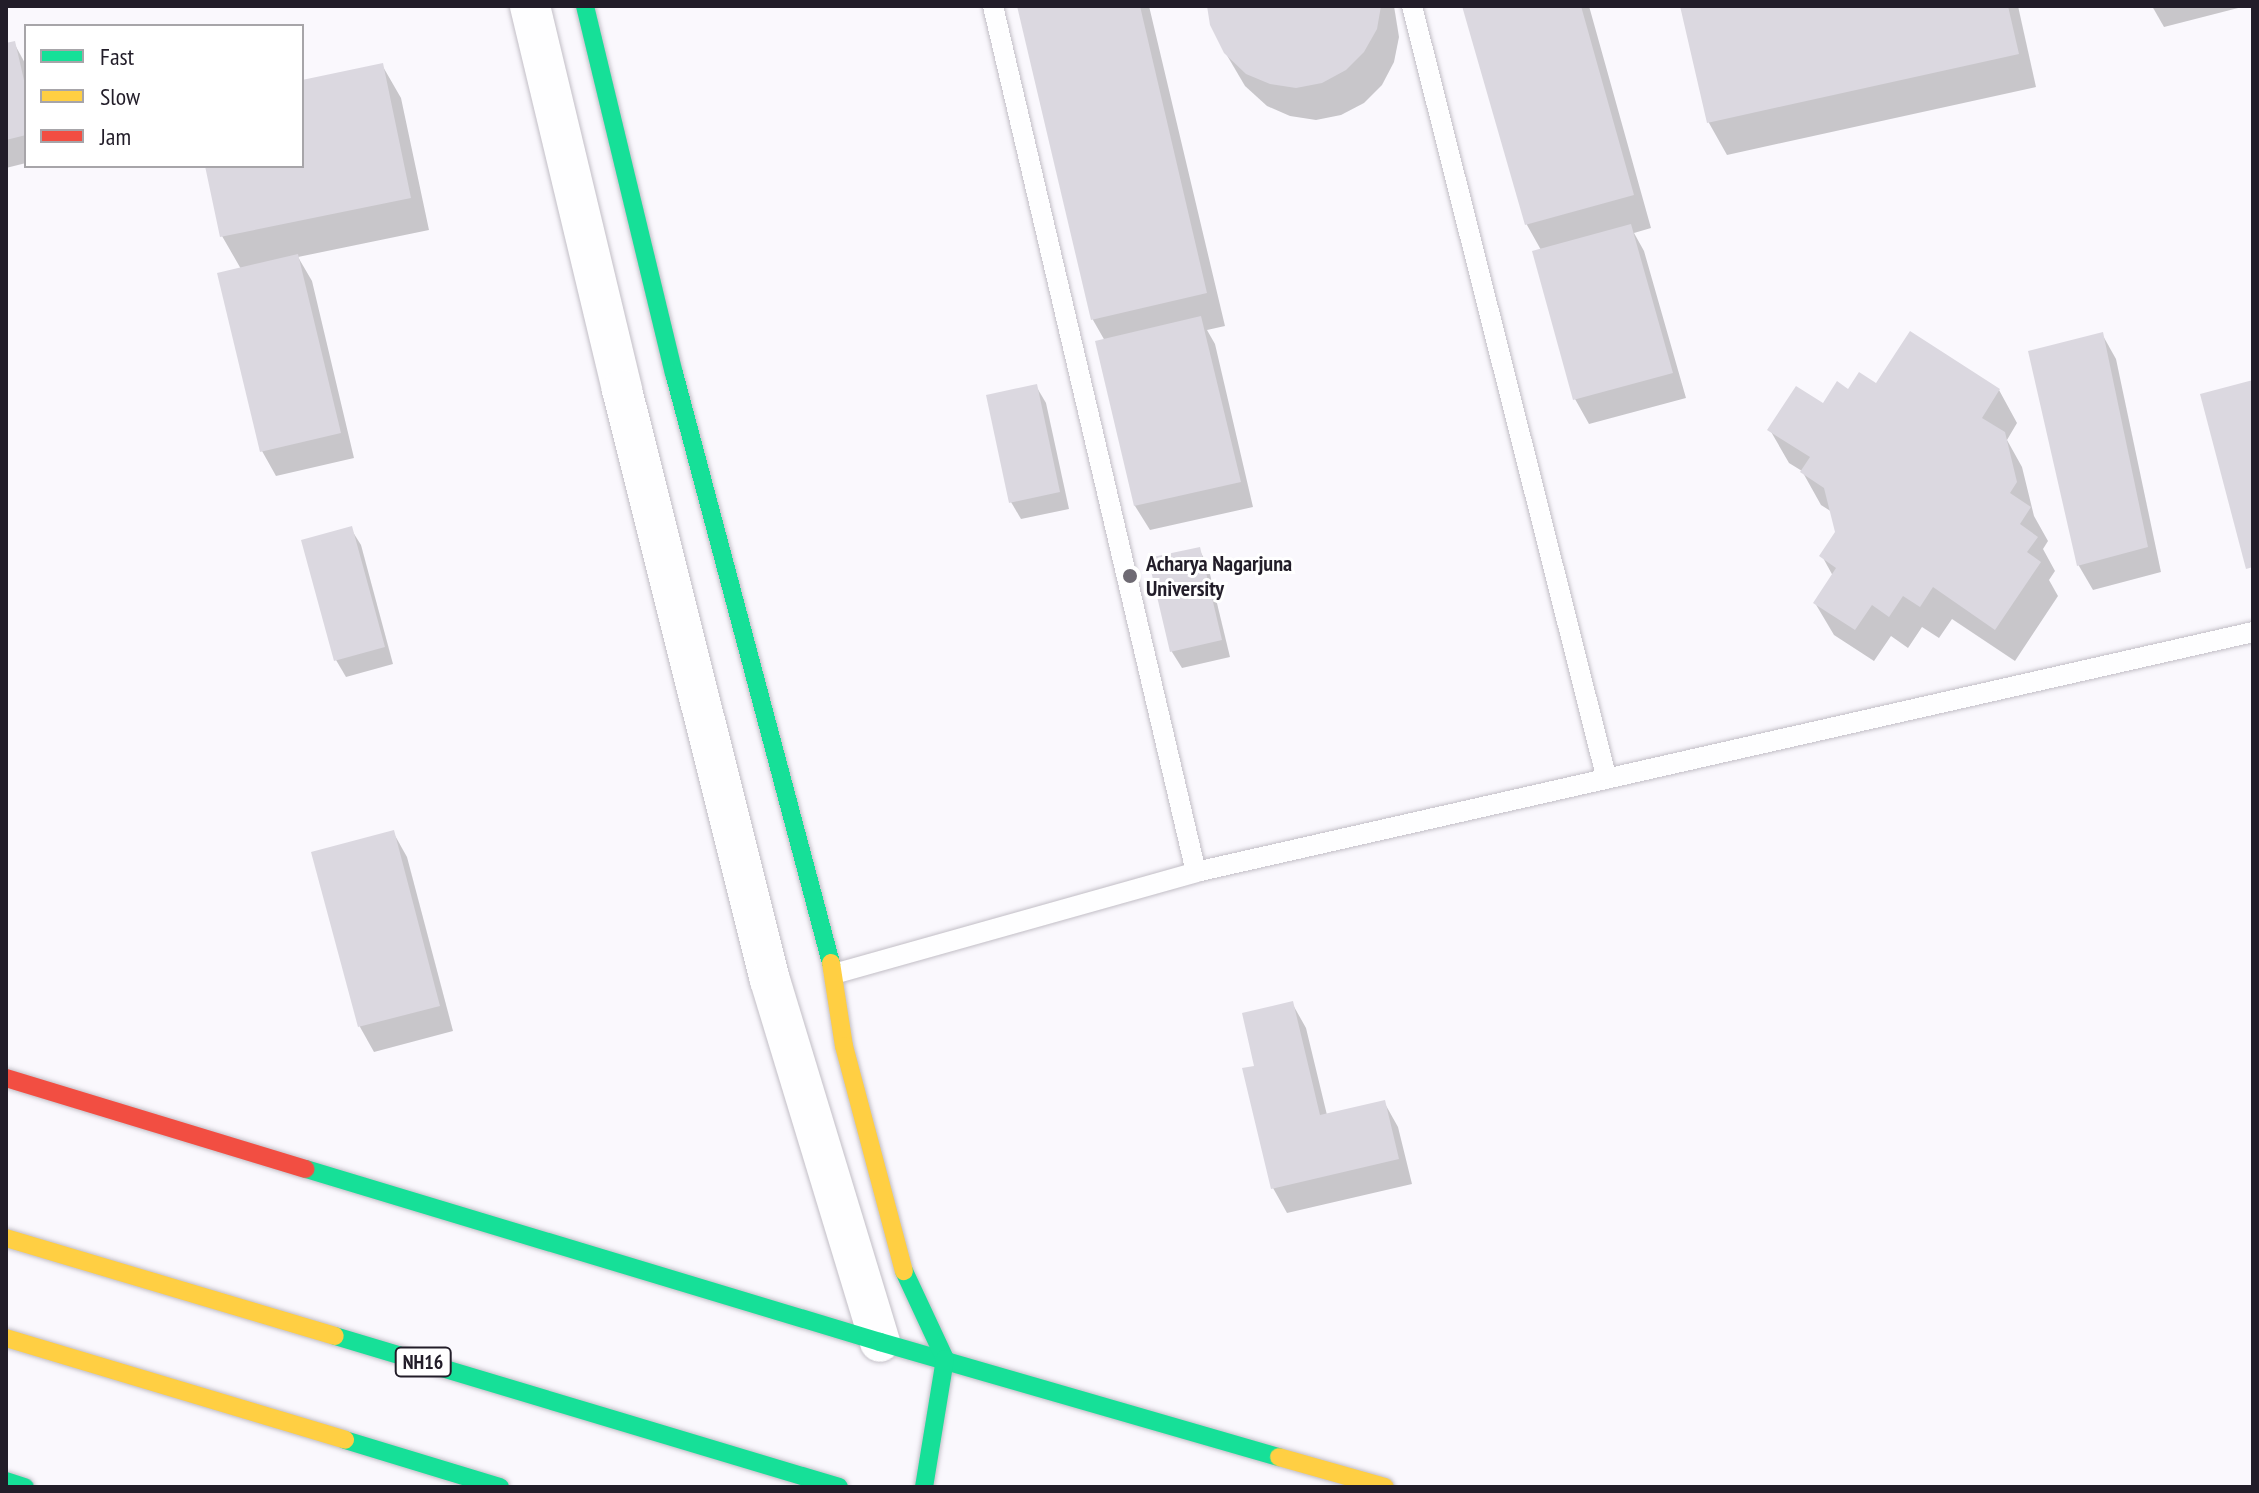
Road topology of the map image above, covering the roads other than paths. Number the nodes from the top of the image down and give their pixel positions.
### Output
1 (530, 6) edge
2 (585, 6) edge
3 (993, 6) edge
4 (1412, 6) edge
5 (2253, 632) edge
6 (1606, 776) junction
7 (1196, 872) junction
8 (834, 974) junction
9 (6, 1078) edge
10 (6, 1238) edge
11 (6, 1338) edge
12 (880, 1342) junction
13 (945, 1359) junction
14 (6, 1481) edge
15 (25, 1487) edge
16 (500, 1487) edge
17 (839, 1487) edge
18 (924, 1487) edge
19 (1385, 1487) edge

1 - 12 street
2 - 8 main road
3 - 7 lane
4 - 6 lane
5 - 6 lane
6 - 7 lane
7 - 8 lane
8 - 13 main road
9 - 12 main road
10 - 17 main road, NH16
11 - 16 main road
12 - 13 main road
13 - 18 main road
13 - 19 main road
14 - 15 main road

